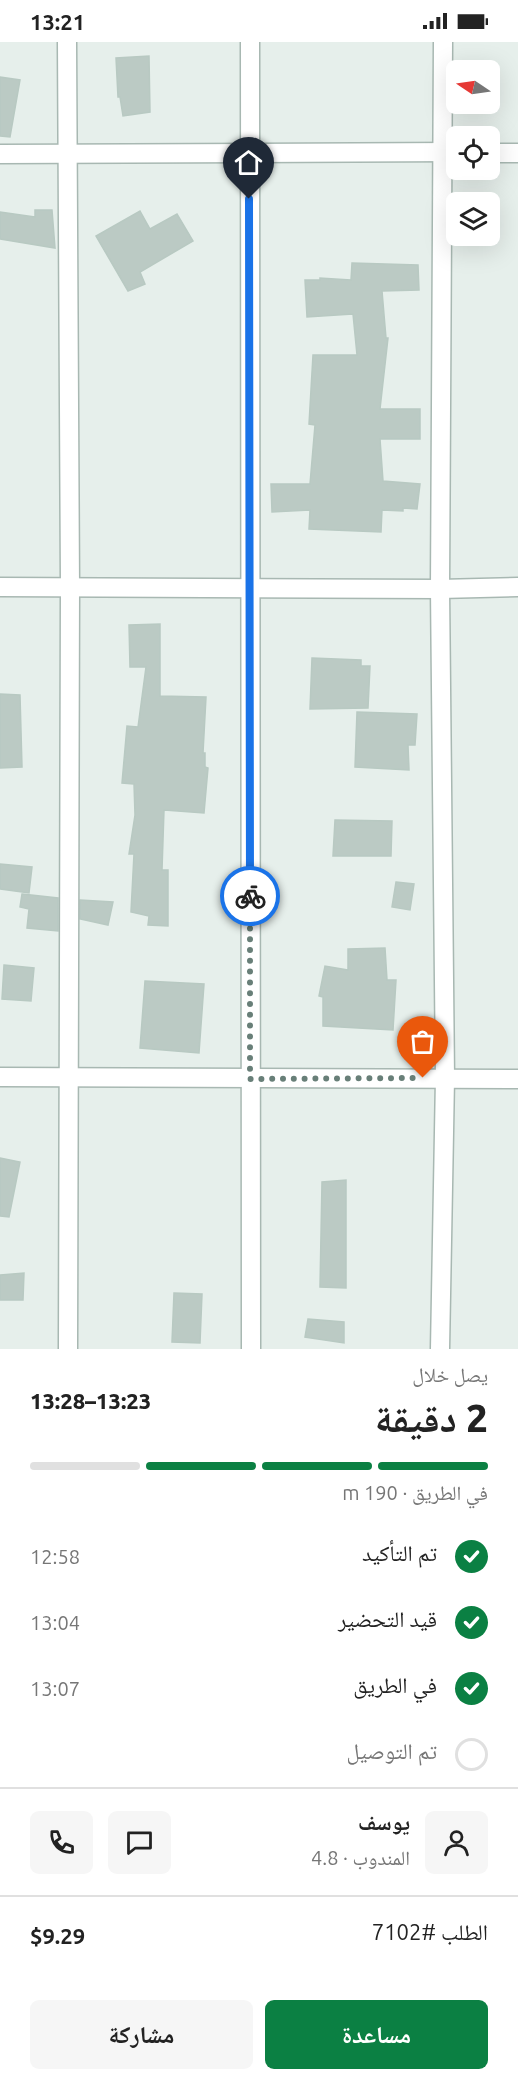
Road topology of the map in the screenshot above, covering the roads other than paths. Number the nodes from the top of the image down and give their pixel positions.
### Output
1 (67, 42) edge
2 (250, 42) edge
3 (443, 42) edge
4 (448, 126) edge
5 (446, 152) edge
6 (249, 153) junction
7 (500, 153) edge
8 (518, 153) edge
9 (0, 154) edge
10 (67, 154) junction
11 (448, 180) edge
12 (0, 586) edge
13 (70, 587) junction
14 (518, 587) edge
15 (251, 588) junction
16 (440, 589) junction
17 (69, 1076) junction
18 (0, 1077) edge
19 (445, 1078) junction
20 (250, 1079) junction
21 (518, 1079) edge
22 (68, 1349) edge
23 (250, 1349) edge
24 (440, 1349) edge

1 - 10 street
2 - 6 street
3 - 4 street
5 - 6 street
6 - 10 street
6 - 15 street
7 - 8 street
9 - 10 street
10 - 13 street
11 - 16 street
12 - 13 street
13 - 15 street
13 - 17 street
14 - 16 street
15 - 16 street
15 - 20 street
16 - 19 street
17 - 18 street
17 - 20 street
17 - 22 street
19 - 20 street
19 - 21 street
19 - 24 street
20 - 23 street

